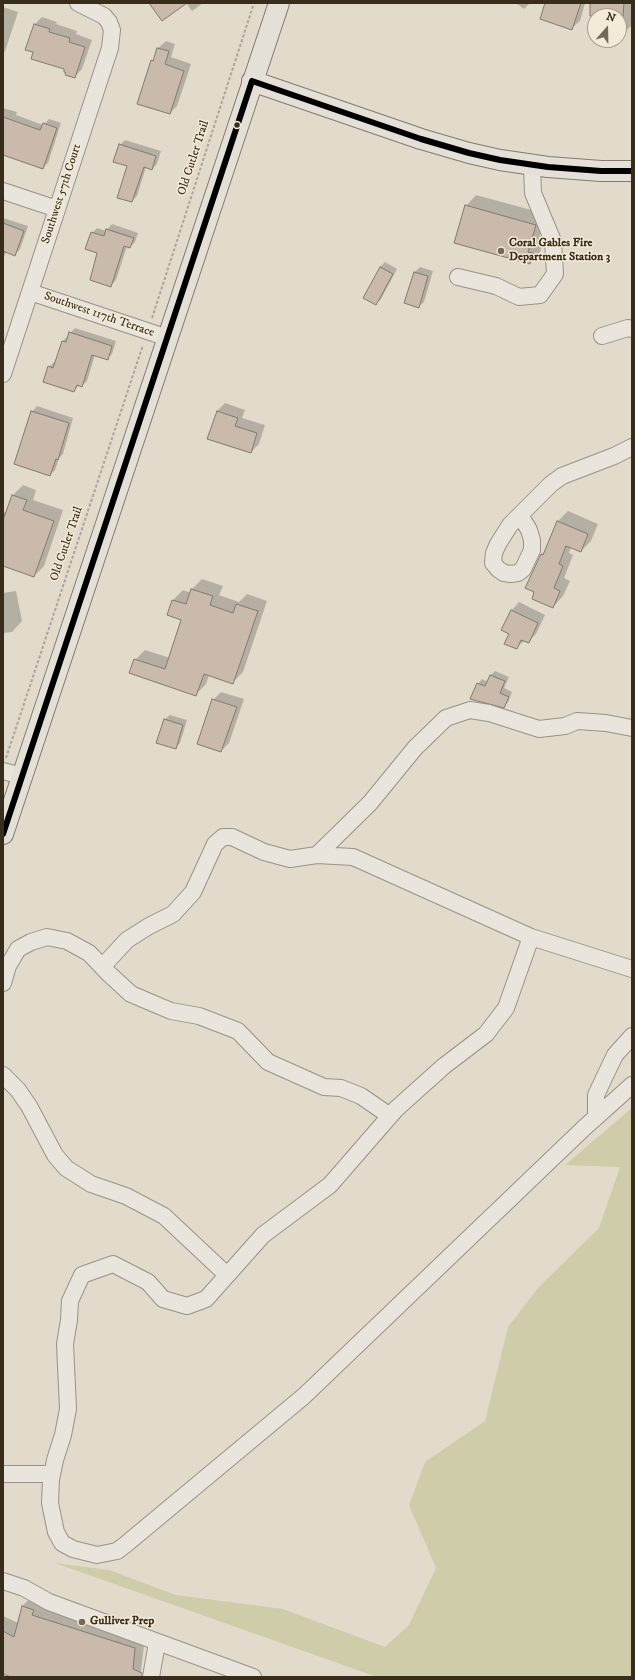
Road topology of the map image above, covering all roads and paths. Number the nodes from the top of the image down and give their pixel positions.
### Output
1 (78, 3) edge
2 (254, 3) edge
3 (279, 3) edge
4 (252, 81) junction
5 (532, 165) junction
6 (632, 171) edge
7 (3, 191) edge
8 (57, 209) junction
9 (458, 277) dead end
10 (30, 292) junction
11 (152, 318) dead end
12 (632, 329) edge
13 (602, 336) dead end
14 (168, 338) junction
15 (145, 340) dead end
16 (3, 374) edge
17 (632, 447) edge
18 (520, 515) dead end
19 (632, 728) edge
20 (7, 755) dead end
21 (3, 771) edge
22 (22, 776) junction
23 (3, 834) edge
24 (317, 855) junction
25 (531, 937) junction
26 (102, 967) junction
27 (632, 969) edge
28 (3, 982) edge
29 (632, 1036) edge
30 (3, 1075) edge
31 (632, 1085) edge
32 (390, 1116) junction
33 (596, 1117) junction
34 (227, 1275) junction
35 (3, 1474) edge
36 (52, 1474) junction
37 (3, 1581) edge
38 (157, 1643) junction
39 (151, 1677) edge
40 (253, 1677) edge

1 - 8 street, Southwest 57th Court
2 - 11 path, Old Cutler Trail
3 - 4 main road
4 - 5 main road
4 - 14 main road
5 - 6 main road
5 - 9 street
7 - 8 street
8 - 10 street, Southwest 57th Court
10 - 14 street, Southwest 117th Terrace
10 - 16 street, Southwest 57th Court
12 - 13 street
14 - 22 main road
15 - 20 path, Old Cutler Trail
17 - 18 street
19 - 24 street
21 - 22 street
22 - 23 main road
24 - 25 street
24 - 26 street
25 - 27 street
25 - 32 street
26 - 28 street
26 - 32 street
29 - 33 street
30 - 34 street
31 - 33 street
32 - 34 street
33 - 36 street
34 - 36 street
35 - 36 street
37 - 38 street
38 - 39 street
38 - 40 street

